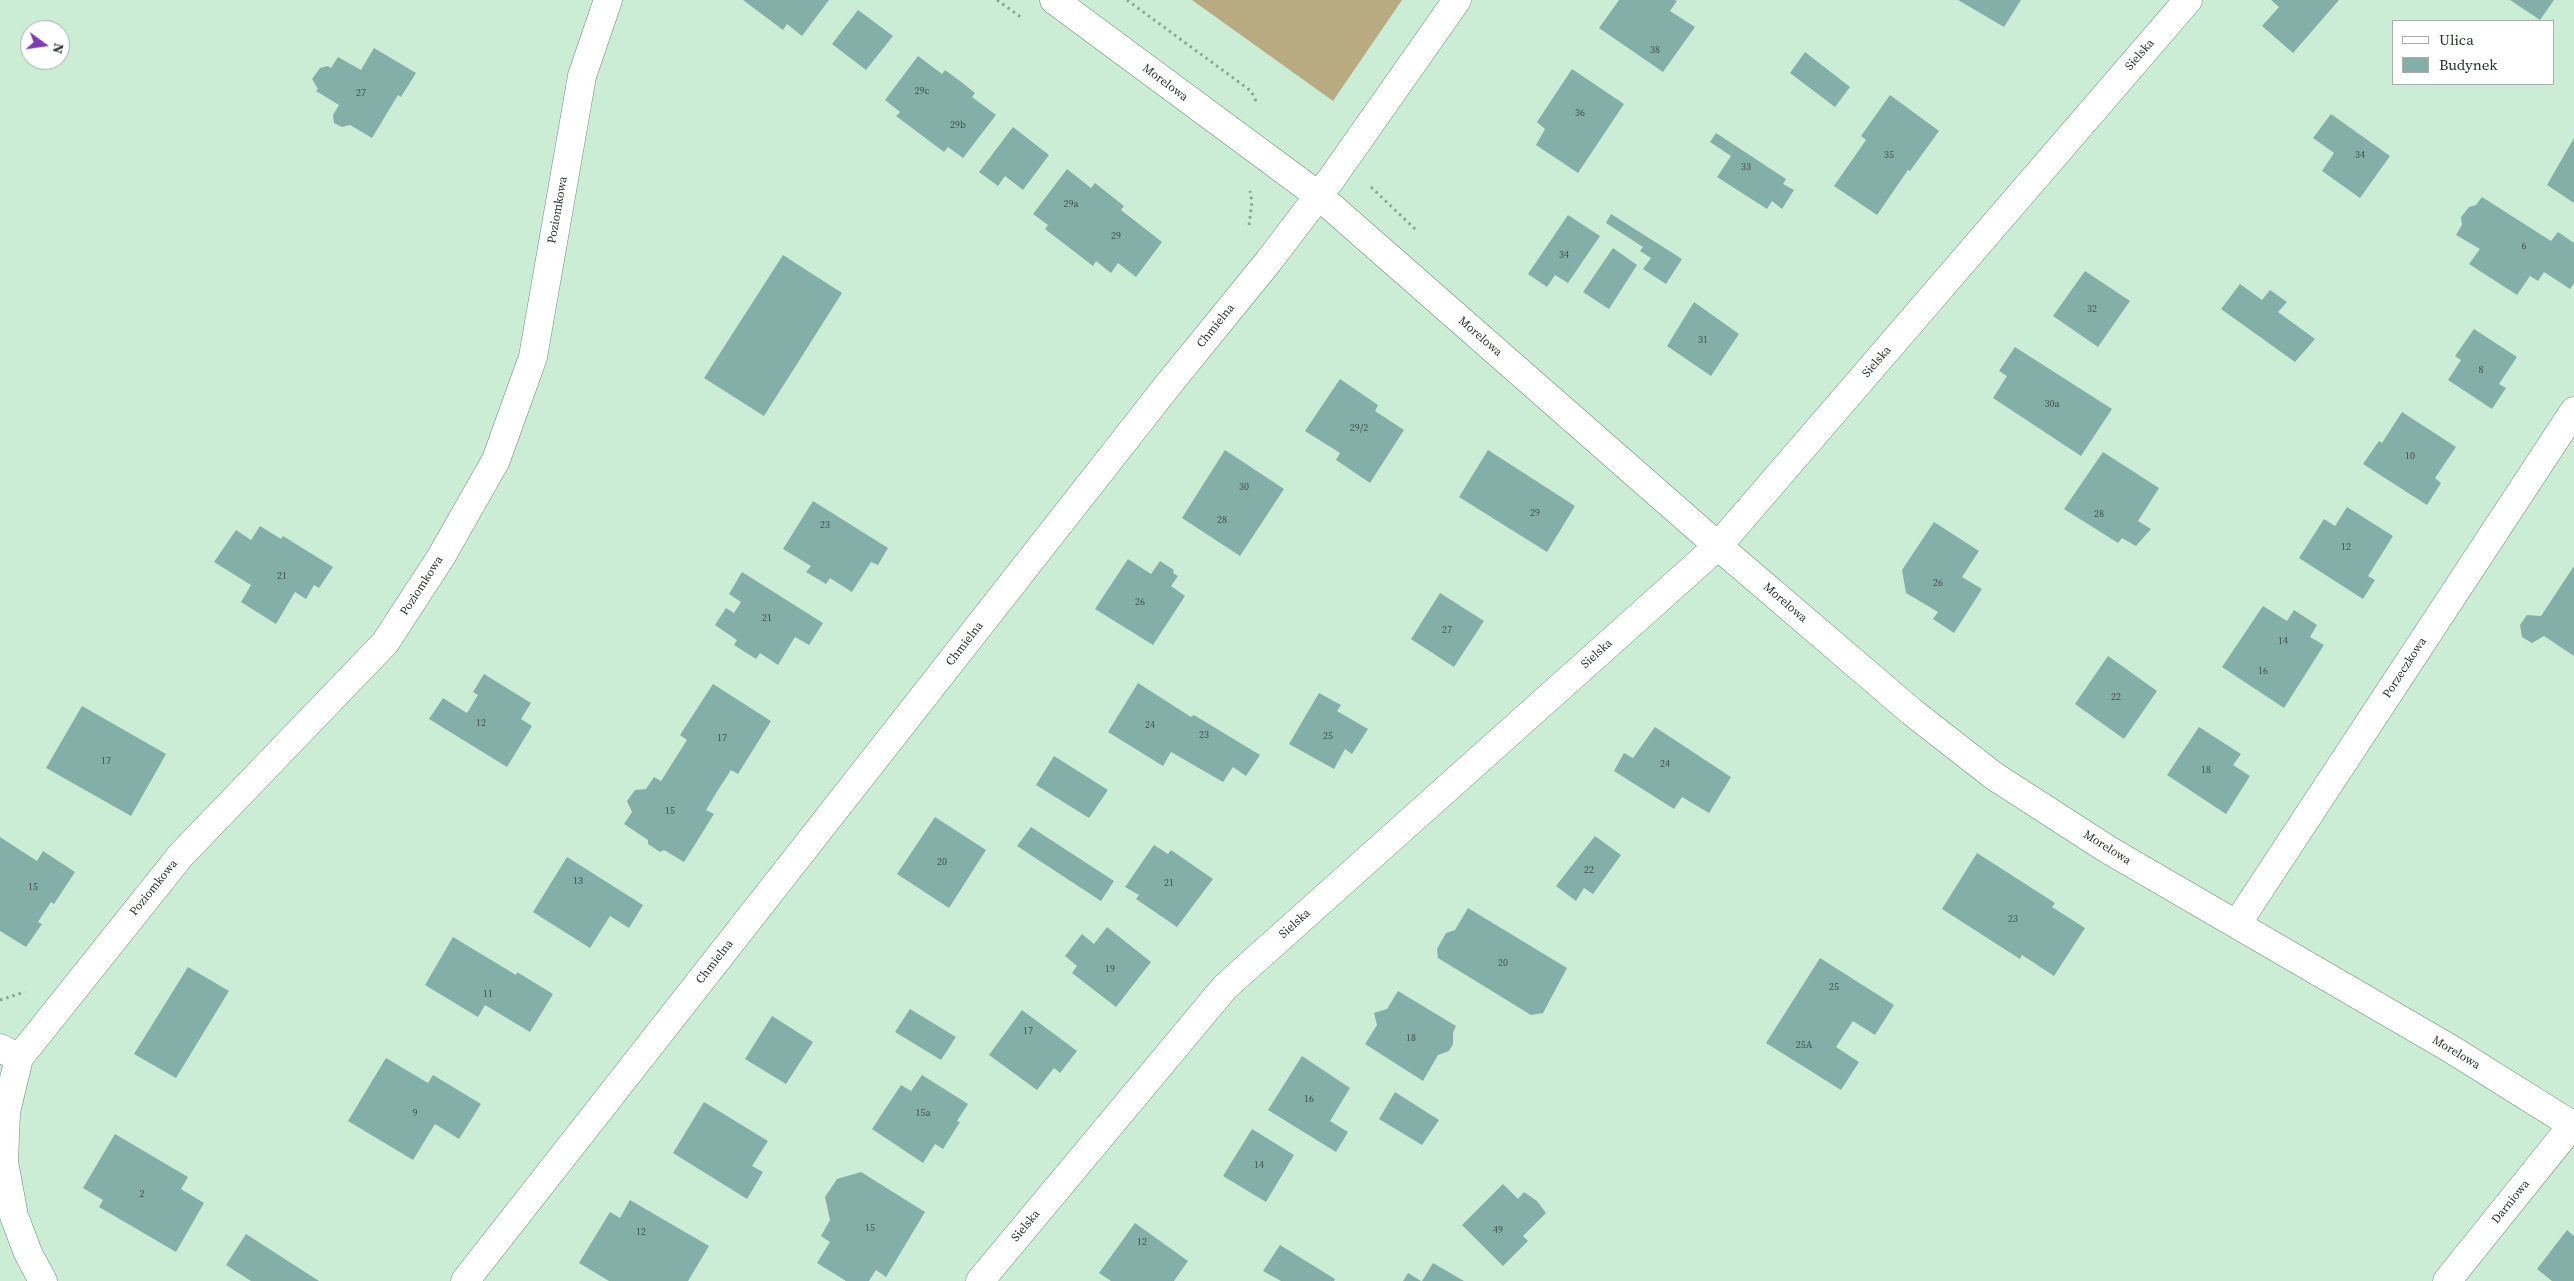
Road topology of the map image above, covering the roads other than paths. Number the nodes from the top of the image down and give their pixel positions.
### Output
1 (608, 0) edge
2 (1054, 0) edge
3 (1456, 0) edge
4 (2188, 0) edge
5 (1319, 196) junction
6 (2574, 411) edge
7 (1718, 546) junction
8 (2237, 924) junction
9 (9, 1053) edge
10 (2573, 1124) edge
11 (43, 1281) edge
12 (465, 1281) edge
13 (980, 1281) edge
14 (2448, 1281) edge

1 - 9 street, Poziomkowa
2 - 5 street, Morelowa
3 - 5 street, Chmielna
4 - 7 street, Sielska
5 - 7 street, Morelowa
5 - 12 street, Chmielna
6 - 8 street, Porzeczkowa
7 - 8 street, Morelowa
7 - 13 street, Sielska
8 - 10 street, Morelowa
9 - 11 street, Poziomkowa
10 - 14 street, Darniowa

